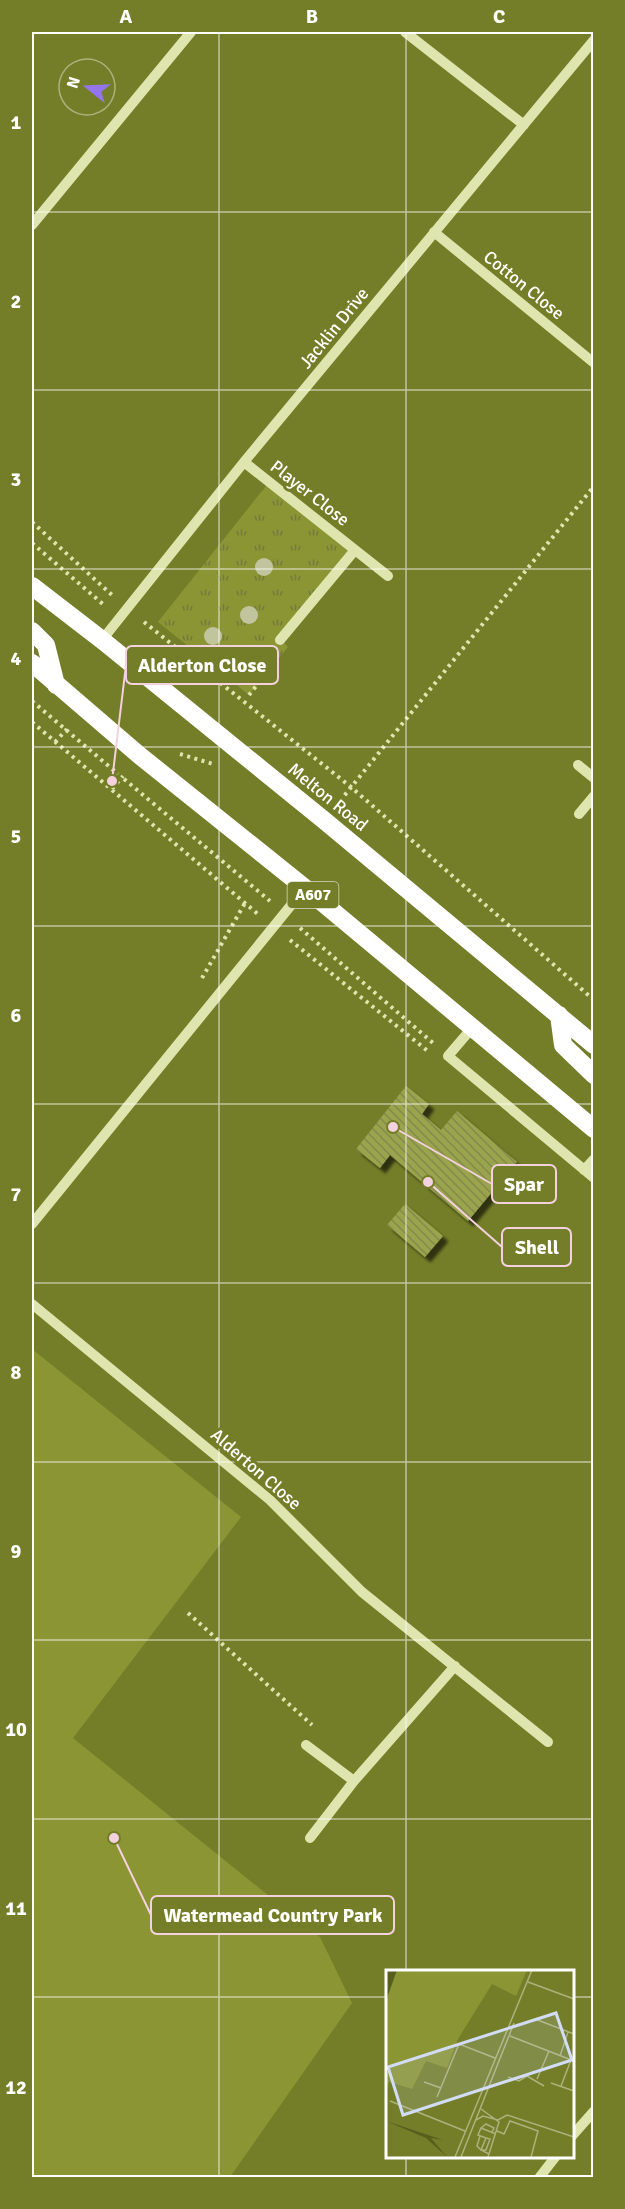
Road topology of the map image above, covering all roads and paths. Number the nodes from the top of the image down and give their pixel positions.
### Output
1 (191, 32) edge
2 (405, 32) edge
3 (594, 40) edge
4 (524, 125) junction
5 (32, 225) edge
6 (434, 232) junction
7 (594, 363) edge
8 (244, 462) junction
9 (594, 486) edge
10 (32, 522) edge
11 (355, 550) junction
12 (388, 576) dead end
13 (32, 586) edge
14 (129, 609) junction
15 (32, 631) edge
16 (102, 640) junction
17 (280, 640) joint
18 (32, 663) edge
19 (56, 685) junction
20 (249, 694) dead end
21 (32, 701) edge
22 (32, 722) edge
23 (232, 746) junction
24 (178, 754) dead end
25 (139, 755) junction
26 (578, 765) dead end
27 (122, 777) junction
28 (594, 778) edge
29 (351, 787) junction
30 (112, 789) junction
31 (594, 796) edge
32 (579, 814) dead end
33 (325, 821) junction
34 (305, 888) junction
35 (284, 914) junction
36 (273, 927) junction
37 (594, 1000) edge
38 (559, 1015) junction
39 (472, 1028) junction
40 (594, 1045) edge
41 (448, 1056) junction
42 (594, 1075) edge
43 (594, 1129) edge
44 (594, 1159) edge
45 (584, 1170) junction
46 (594, 1178) edge
47 (32, 1224) edge
48 (32, 1304) edge
49 (188, 1613) dead end
50 (455, 1665) junction
51 (319, 1731) dead end
52 (548, 1742) dead end
53 (306, 1745) dead end
54 (354, 1781) junction
55 (310, 1838) dead end
56 (594, 2111) edge
57 (574, 2135) edge
58 (555, 2158) edge
59 (539, 2178) edge

1 - 5 street
2 - 4 street
3 - 4 street, Jacklin Drive
4 - 6 street, Jacklin Drive
6 - 7 street, Cotton Close
6 - 8 street, Jacklin Drive
8 - 11 street, Player Close
8 - 14 street, Jacklin Drive
9 - 29 path
10 - 14 path
11 - 12 street, Player Close
11 - 17 street, Player Close
13 - 16 highway, Melton Road
14 - 16 street, Jacklin Drive
14 - 29 path
15 - 19 highway
16 - 23 highway, Melton Road
17 - 20 path
18 - 19 highway, A607
19 - 25 highway, A607
21 - 27 path
22 - 30 path
23 - 24 path
23 - 33 highway, Melton Road
25 - 27 path
25 - 34 highway, A607
26 - 28 street
27 - 30 path
27 - 35 path
29 - 33 path
29 - 37 path
30 - 36 path
31 - 32 street
33 - 38 highway, Melton Road
34 - 35 street
34 - 39 highway, A607
35 - 36 street
35 - 41 path
36 - 41 path
36 - 47 street
38 - 40 highway, Melton Road
38 - 42 highway
39 - 41 street
39 - 43 highway, A607
41 - 45 street
44 - 45 street
45 - 46 street
48 - 50 street, Alderton Close
49 - 51 path
50 - 52 street, Alderton Close
50 - 54 street
53 - 54 street
54 - 55 street
56 - 57 street
58 - 59 street

